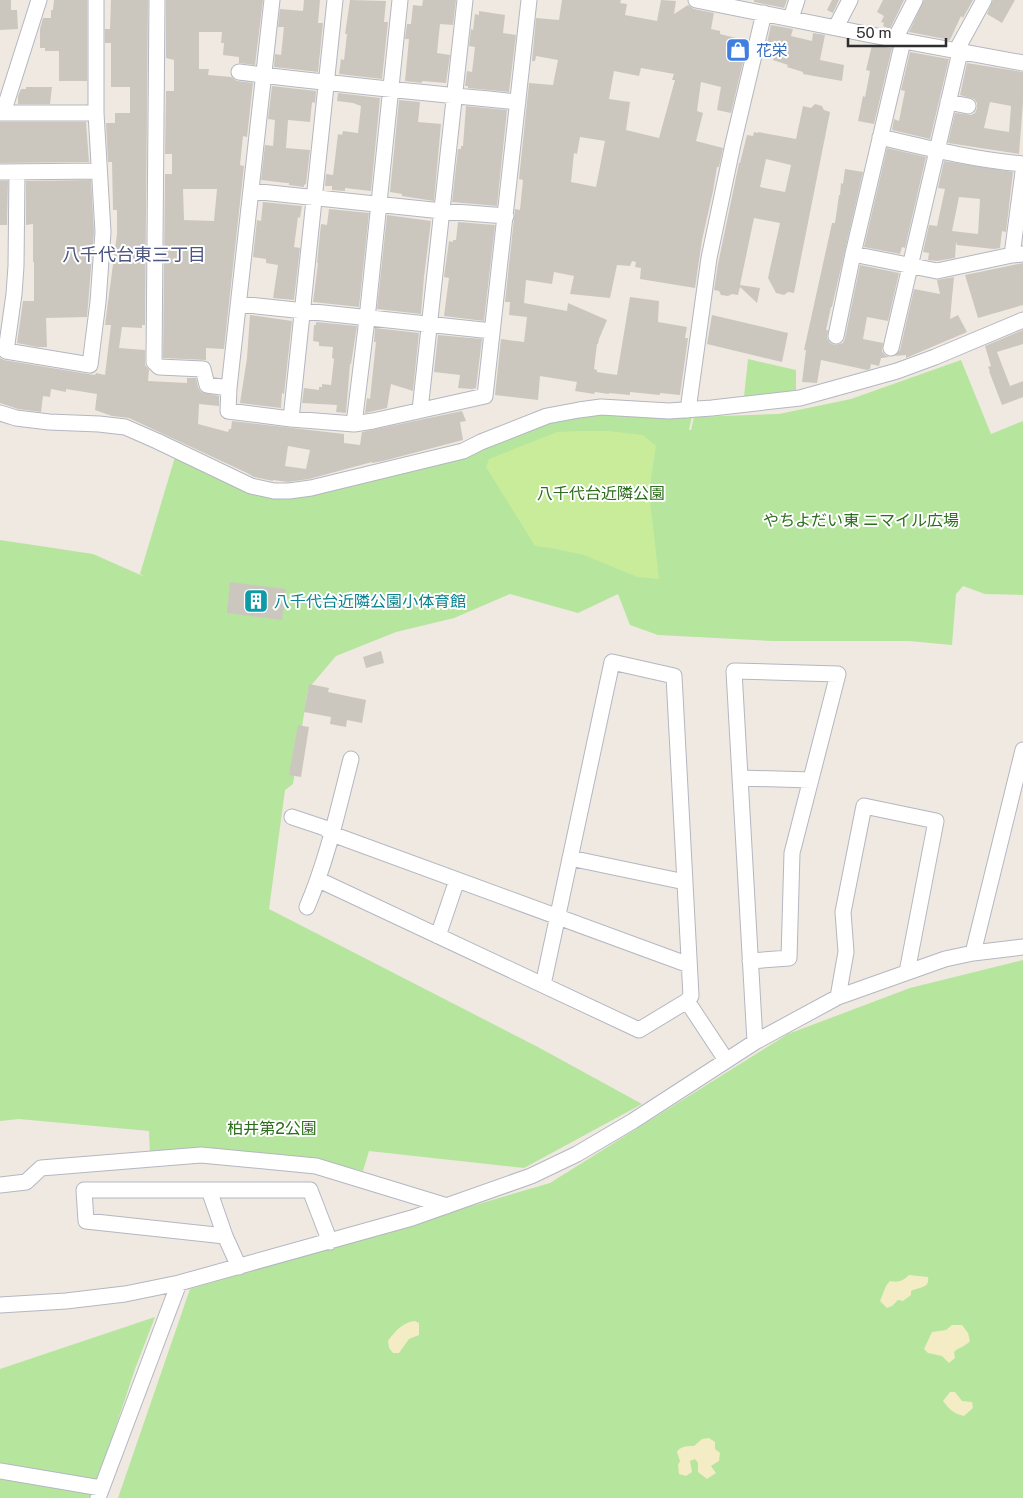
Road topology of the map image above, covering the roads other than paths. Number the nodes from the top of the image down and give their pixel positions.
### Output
1 (39, 0) edge
2 (96, 0) edge
3 (157, 0) edge
4 (272, 0) edge
5 (335, 0) edge
6 (400, 0) edge
7 (465, 0) edge
8 (529, 0) edge
9 (696, 0) edge
10 (797, 0) edge
11 (850, 0) edge
12 (915, 0) edge
13 (984, 0) edge
14 (764, 13) junction
15 (791, 18) junction
16 (836, 27) junction
17 (899, 40) junction
18 (958, 51) junction
19 (1021, 58) edge
20 (239, 72) dead end
21 (264, 76) junction
22 (326, 84) junction
23 (390, 89) junction
24 (453, 96) junction
25 (518, 102) junction
26 (948, 102) junction
27 (968, 106) dead end
28 (2, 113) edge
29 (96, 113) junction
30 (880, 137) junction
31 (938, 150) junction
32 (1023, 164) edge
33 (99, 171) junction
34 (0, 172) edge
35 (17, 172) junction
36 (1023, 172) edge
37 (252, 192) junction
38 (315, 197) junction
39 (378, 204) junction
40 (442, 211) junction
41 (506, 216) junction
42 (853, 254) junction
43 (1018, 254) edge
44 (910, 266) junction
45 (239, 304) junction
46 (303, 311) junction
47 (367, 319) junction
48 (1023, 320) edge
49 (430, 325) junction
50 (492, 331) junction
51 (836, 336) dead end
52 (891, 348) dead end
53 (229, 388) junction
54 (420, 410) junction
55 (688, 410) junction
56 (0, 413) edge
57 (291, 419) junction
58 (354, 424) junction
59 (1023, 750) edge
60 (351, 759) dead end
61 (1021, 768) edge
62 (740, 778) junction
63 (811, 780) junction
64 (292, 817) dead end
65 (332, 834) junction
66 (570, 858) junction
67 (318, 880) junction
68 (458, 880) junction
69 (685, 882) junction
70 (307, 907) dead end
71 (557, 916) junction
72 (438, 936) junction
73 (1023, 947) edge
74 (973, 952) junction
75 (750, 961) junction
76 (689, 965) junction
77 (907, 972) junction
78 (543, 985) junction
79 (838, 996) junction
80 (687, 1001) junction
81 (755, 1042) junction
82 (726, 1060) junction
83 (0, 1185) edge
84 (209, 1190) junction
85 (447, 1206) junction
86 (225, 1236) junction
87 (330, 1242) junction
88 (239, 1267) junction
89 (179, 1283) junction
90 (0, 1305) edge
91 (0, 1471) edge
92 (100, 1493) edge

1 - 28 street
2 - 29 street
3 - 53 street
4 - 21 street
5 - 22 street
6 - 23 street
7 - 24 street
8 - 25 street
9 - 14 street
10 - 15 street
11 - 16 street
12 - 17 street
13 - 18 street
14 - 15 street
14 - 55 street
15 - 16 street
16 - 17 street
17 - 18 street
17 - 30 street
18 - 19 street
18 - 26 street
20 - 21 street
21 - 22 street
21 - 37 street
22 - 23 street
22 - 38 street
23 - 24 street
23 - 39 street
24 - 25 street
24 - 40 street
25 - 41 street
26 - 27 street
26 - 31 street
28 - 29 street
29 - 33 street
30 - 31 street
30 - 42 street
31 - 32 street
31 - 44 street
33 - 35 street
33 - 35 street
34 - 35 street
36 - 43 street
37 - 38 street
37 - 45 street
38 - 39 street
38 - 46 street
39 - 40 street
39 - 47 street
40 - 41 street
40 - 49 street
41 - 50 street
42 - 44 street
42 - 51 street
43 - 44 street
44 - 52 street
45 - 46 street
45 - 53 street
46 - 47 street
46 - 57 street
47 - 49 street
47 - 58 street
48 - 55 street
49 - 50 street
49 - 54 street
50 - 54 street
53 - 57 street
54 - 58 street
55 - 56 street
57 - 58 street
59 - 61 street
60 - 65 street
61 - 74 street
62 - 63 street
62 - 63 street
62 - 75 street
63 - 75 street
64 - 65 street
65 - 67 street
65 - 68 street
66 - 69 street
66 - 69 street
66 - 71 street
67 - 70 street
67 - 72 street
68 - 71 street
68 - 72 street
69 - 76 street
71 - 76 street
71 - 78 street
72 - 78 street
73 - 74 street
74 - 77 street
75 - 81 street
76 - 80 street
77 - 79 street
77 - 79 street
78 - 80 street
79 - 81 street
80 - 82 street
81 - 82 street
82 - 85 street
83 - 85 street
84 - 86 street
84 - 86 street
84 - 87 street
85 - 87 street
86 - 88 street
87 - 88 street
88 - 89 street
89 - 90 street
89 - 92 street
91 - 92 street

